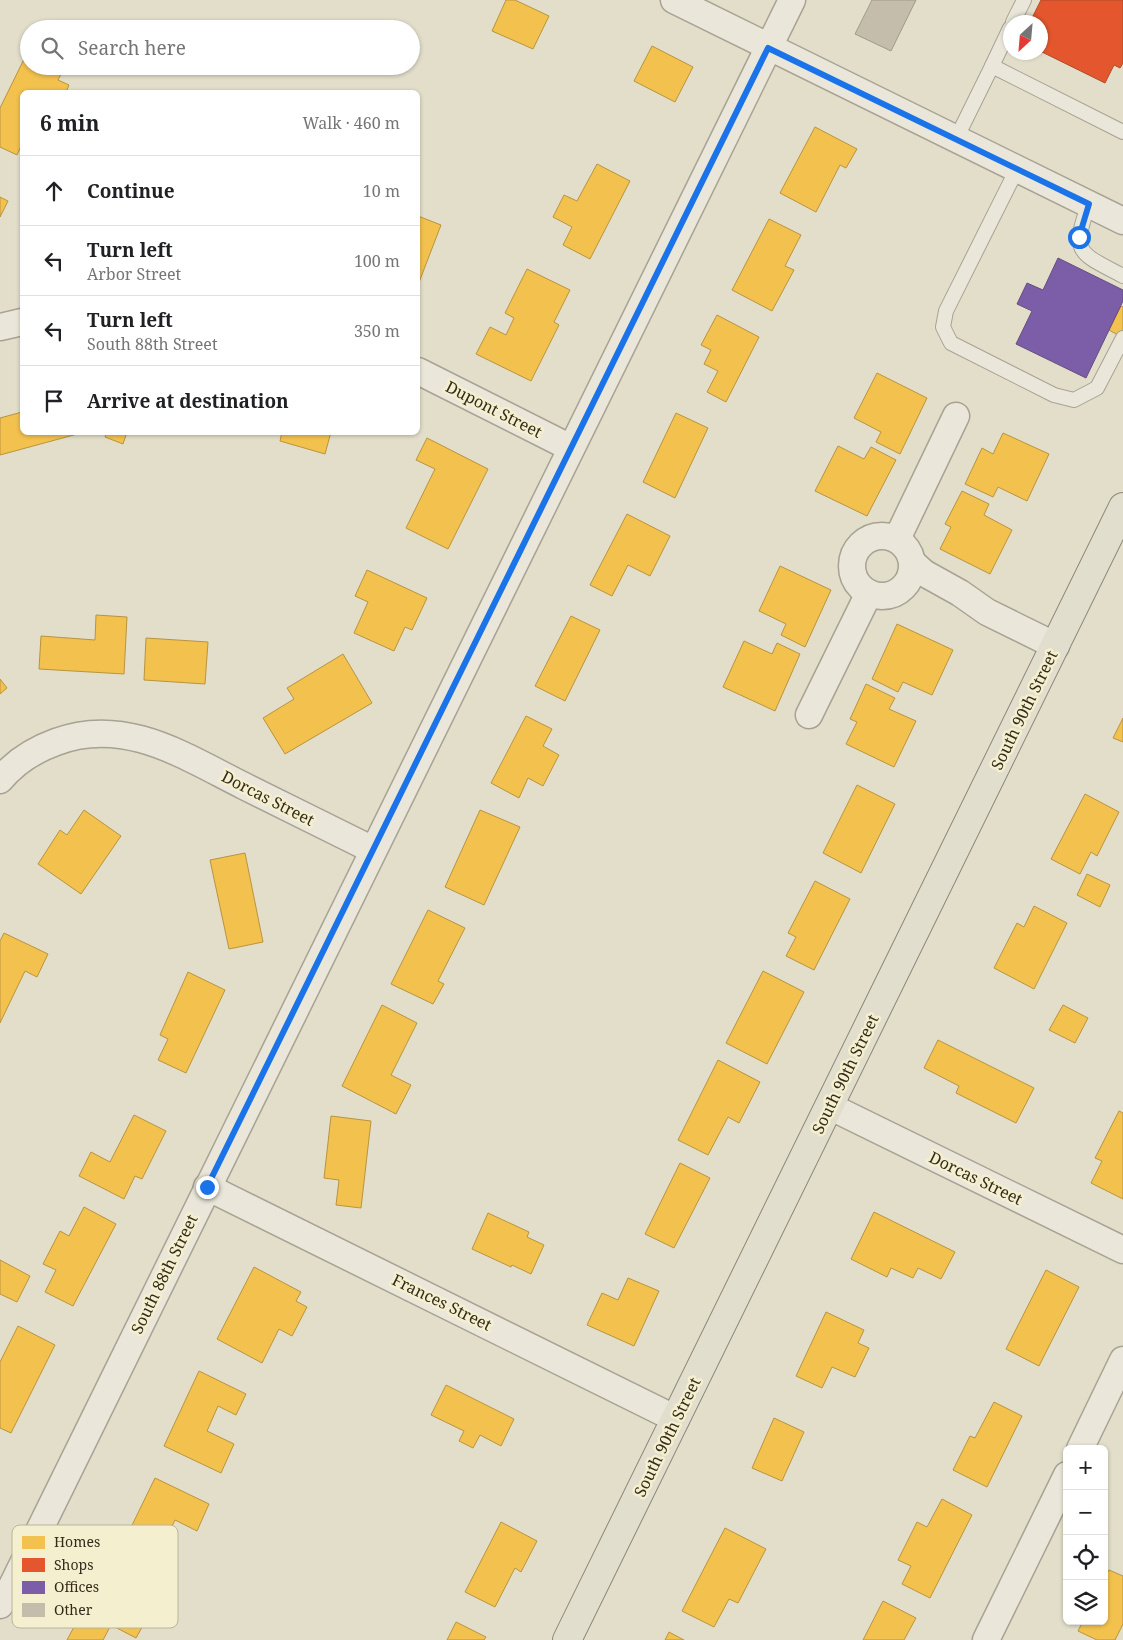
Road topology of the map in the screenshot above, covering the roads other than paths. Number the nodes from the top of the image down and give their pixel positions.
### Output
1 (674, 0) edge
2 (792, 0) edge
3 (1024, 0) edge
4 (1016, 15) edge
5 (1003, 43) edge
6 (768, 48) junction
7 (992, 66) junction
8 (1123, 132) edge
9 (956, 139) junction
10 (1017, 169) junction
11 (1089, 204) junction
12 (1123, 220) edge
13 (1123, 276) edge
14 (20, 322) edge
15 (0, 327) edge
16 (1123, 338) edge
17 (420, 372) edge
18 (956, 416) dead end
19 (571, 448) junction
20 (1123, 508) edge
21 (897, 539) junction
22 (913, 563) junction
23 (902, 589) junction
24 (869, 593) junction
25 (987, 612) junction
26 (1056, 646) junction
27 (809, 715) dead end
28 (0, 780) edge
29 (373, 850) junction
30 (829, 1106) junction
31 (207, 1187) junction
32 (1123, 1250) edge
33 (1123, 1360) edge
34 (676, 1419) junction
35 (1082, 1445) edge
36 (1063, 1483) edge
37 (42, 1525) edge
38 (12, 1586) edge
39 (0, 1605) edge
40 (567, 1640) edge
41 (986, 1640) edge

1 - 6 street
2 - 6 street, South 88th Street
3 - 4 lane
5 - 7 lane
6 - 9 street
6 - 19 street, South 88th Street
7 - 8 lane
7 - 9 lane
9 - 10 street
10 - 11 street
10 - 16 lane
11 - 12 street
11 - 13 lane
14 - 15 street
17 - 19 street, Dupont Street
18 - 21 street
19 - 29 street, South 88th Street
20 - 26 main road, South 90th Street
21 - 22 street
21 - 24 street
22 - 23 street
22 - 25 street
23 - 24 street
23 - 25 street
24 - 27 street
25 - 26 street
26 - 30 main road, South 90th Street
28 - 29 street, Dorcas Street
29 - 31 street, South 88th Street
30 - 32 street, Dorcas Street
30 - 34 main road, South 90th Street
31 - 34 street, Frances Street
31 - 37 street, South 88th Street
33 - 35 street
34 - 40 main road, South 90th Street
36 - 41 street
38 - 39 street, South 88th Street

